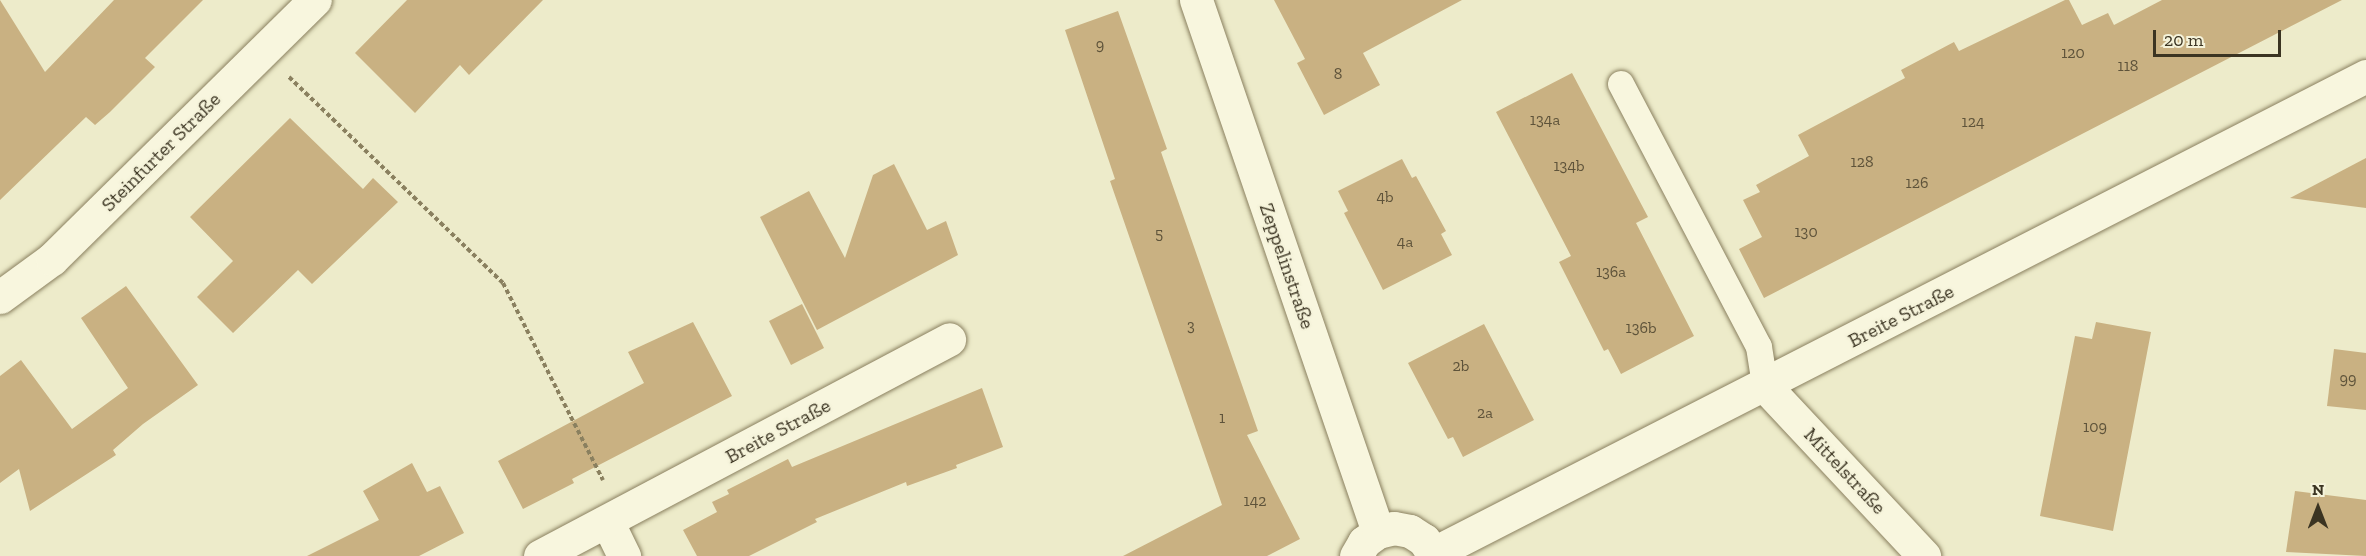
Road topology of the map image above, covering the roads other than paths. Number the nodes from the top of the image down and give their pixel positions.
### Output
1 (1196, 0) edge
2 (308, 3) edge
3 (2366, 76) edge
4 (1622, 84) dead end
5 (0, 297) edge
6 (949, 339) dead end
7 (1765, 386) junction
8 (614, 519) junction
9 (1378, 532) junction
10 (1434, 555) edge
11 (540, 556) edge
12 (624, 556) edge
13 (1356, 556) edge
14 (1924, 556) edge

1 - 9 street, Zeppelinstraße
2 - 5 street, Steinfurter Straße
3 - 7 street, Breite Straße
4 - 7 lane
6 - 8 street, Breite Straße
7 - 10 street, Breite Straße
7 - 14 street, Mittelstraße
8 - 11 street, Breite Straße
8 - 12 street
9 - 10 street
9 - 13 street

